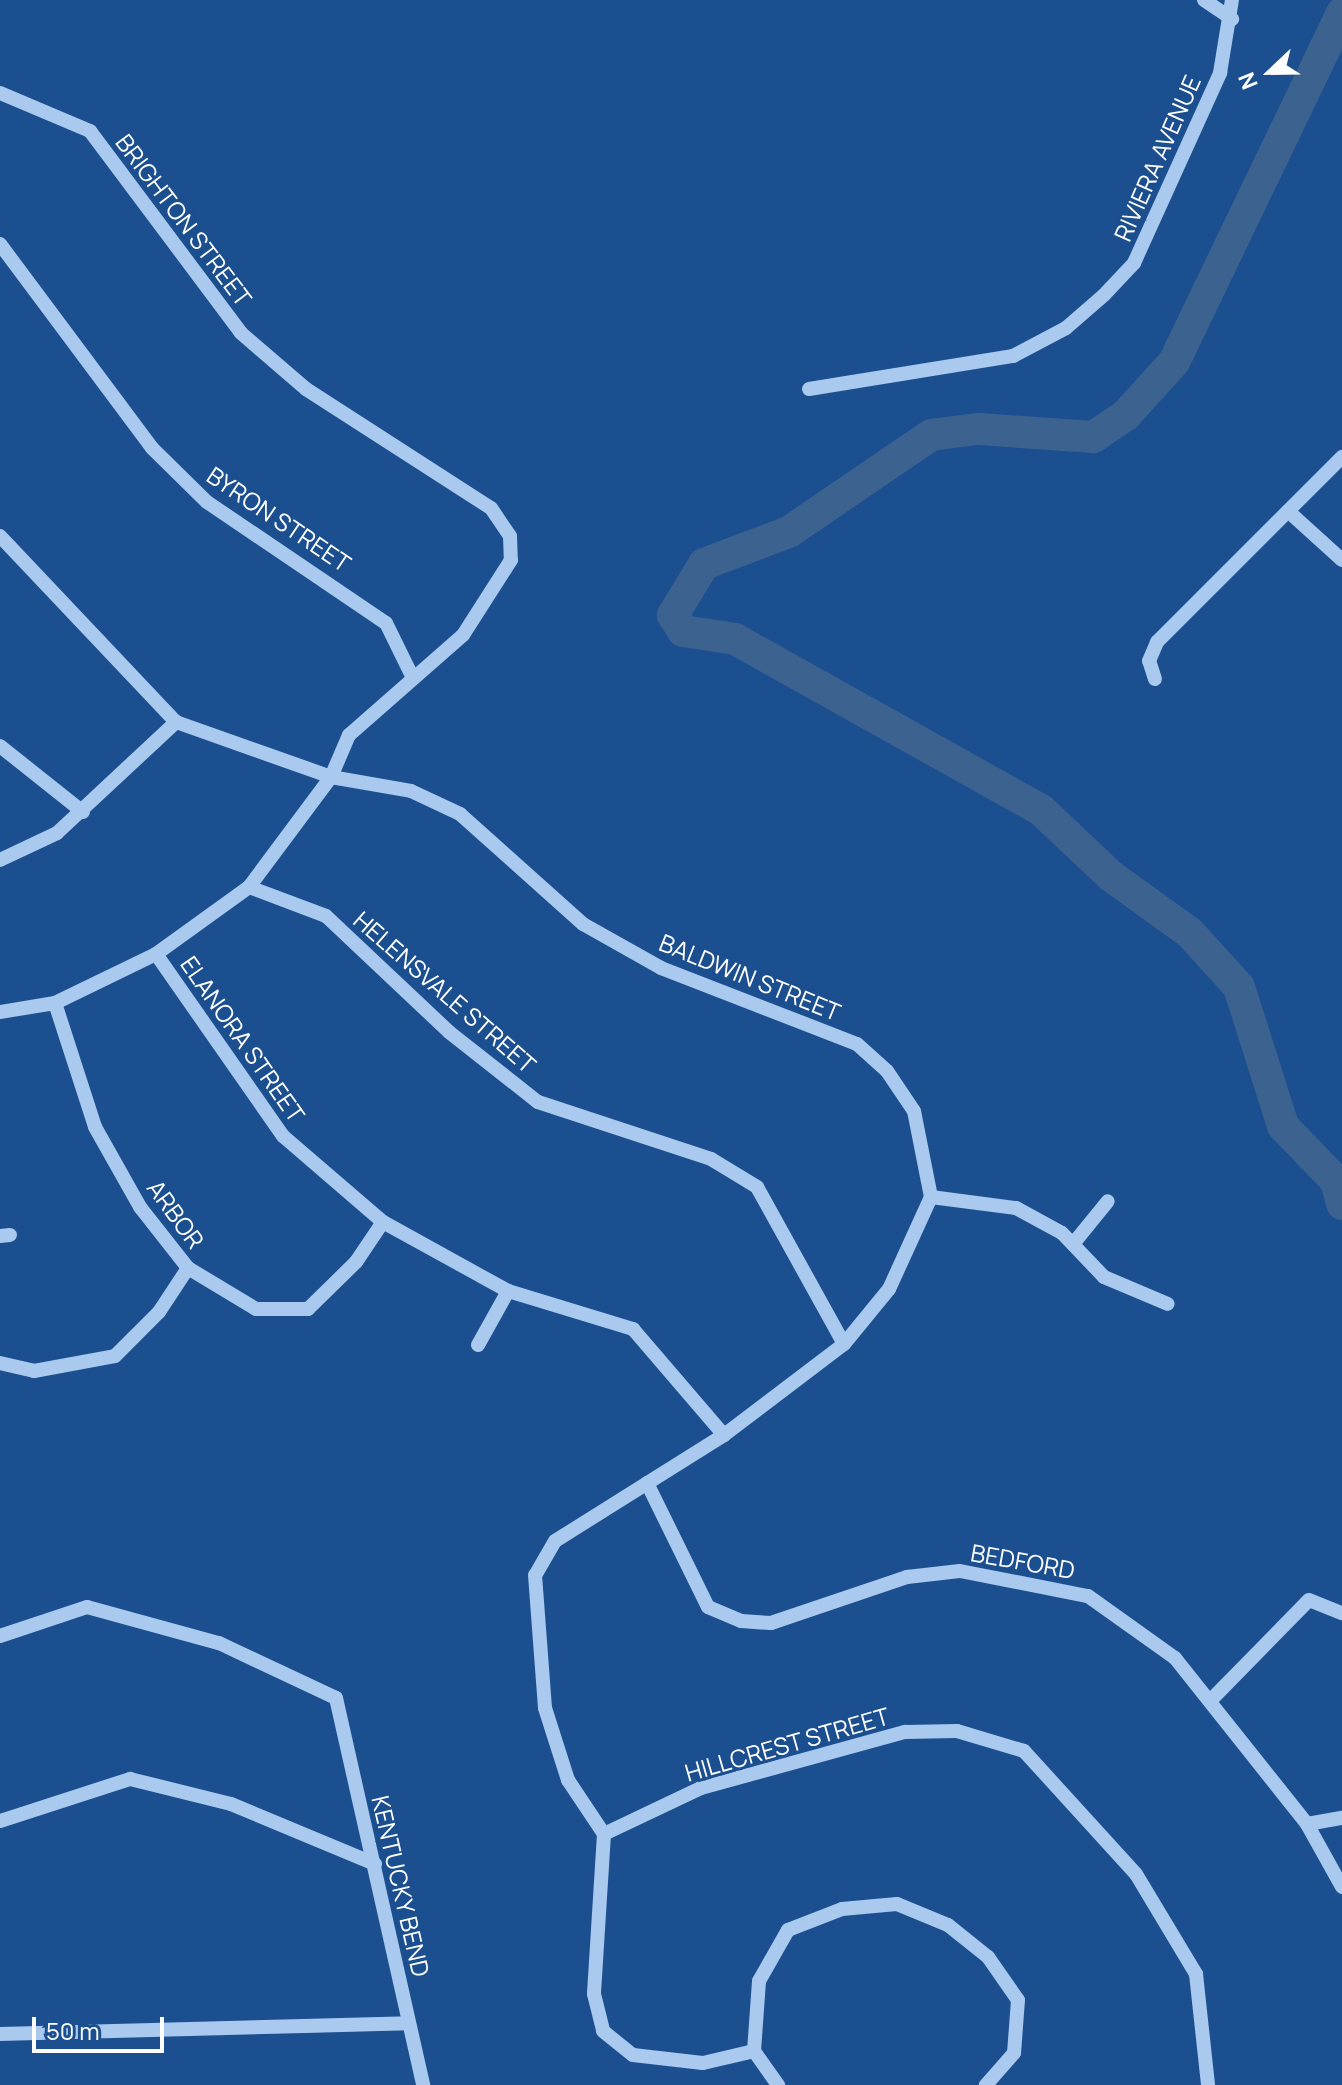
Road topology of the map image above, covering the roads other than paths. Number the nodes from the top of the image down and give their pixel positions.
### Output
1 (1204, 0) edge
2 (1232, 0) edge
3 (1232, 19) junction
4 (0, 93) edge
5 (0, 244) edge
6 (809, 389) dead end
7 (1342, 457) edge
8 (1288, 511) junction
9 (0, 536) edge
10 (1342, 560) edge
11 (413, 678) junction
12 (1155, 679) dead end
13 (176, 722) junction
14 (0, 746) edge
15 (331, 777) junction
16 (83, 812) junction
17 (0, 860) edge
18 (249, 887) junction
19 (156, 954) junction
20 (55, 1003) junction
21 (0, 1012) edge
22 (931, 1197) junction
23 (1108, 1201) dead end
24 (383, 1222) junction
25 (1073, 1244) junction
26 (188, 1268) junction
27 (508, 1291) junction
28 (1168, 1304) dead end
29 (844, 1344) junction
30 (478, 1345) dead end
31 (0, 1363) edge
32 (724, 1435) junction
33 (647, 1483) junction
34 (1342, 1613) edge
35 (0, 1636) edge
36 (1210, 1701) junction
37 (1342, 1818) edge
38 (0, 1821) edge
39 (1307, 1824) junction
40 (604, 1834) junction
41 (375, 1864) junction
42 (1342, 1887) edge
43 (409, 2023) junction
44 (0, 2034) edge
45 (754, 2051) junction
46 (423, 2085) edge
47 (778, 2085) edge
48 (986, 2085) edge
49 (1208, 2085) edge

1 - 3 street
2 - 3 street, RIVIERA AVENUE
3 - 6 street, RIVIERA AVENUE
4 - 11 street, BRIGHTON STREET
5 - 11 street, BYRON STREET
7 - 8 street
8 - 10 street
8 - 12 street
9 - 13 street
11 - 15 street
13 - 15 street, BALDWIN STREET
13 - 16 street
14 - 16 street
15 - 18 street
15 - 22 street, BALDWIN STREET
16 - 17 street
18 - 19 street
18 - 29 street, HELENSVALE STREET
19 - 20 street
19 - 24 street, ELANORA STREET
20 - 21 street
20 - 26 street, ARBOR
22 - 25 street
22 - 29 street
23 - 25 street
24 - 26 street, ARBOR
24 - 27 street, ELANORA STREET
25 - 28 street
26 - 31 street
27 - 30 street
27 - 32 street, ELANORA STREET
29 - 32 street
32 - 33 street
33 - 36 street, BEDFORD
33 - 40 street
34 - 36 street
35 - 41 street, KENTUCKY BEND
36 - 39 street, BEDFORD
37 - 39 street
38 - 41 street
39 - 42 street, BEDFORD
40 - 45 street
40 - 49 street, HILLCREST STREET
41 - 43 street, KENTUCKY BEND
43 - 44 street
43 - 46 street, KENTUCKY BEND
45 - 47 street
45 - 48 street

